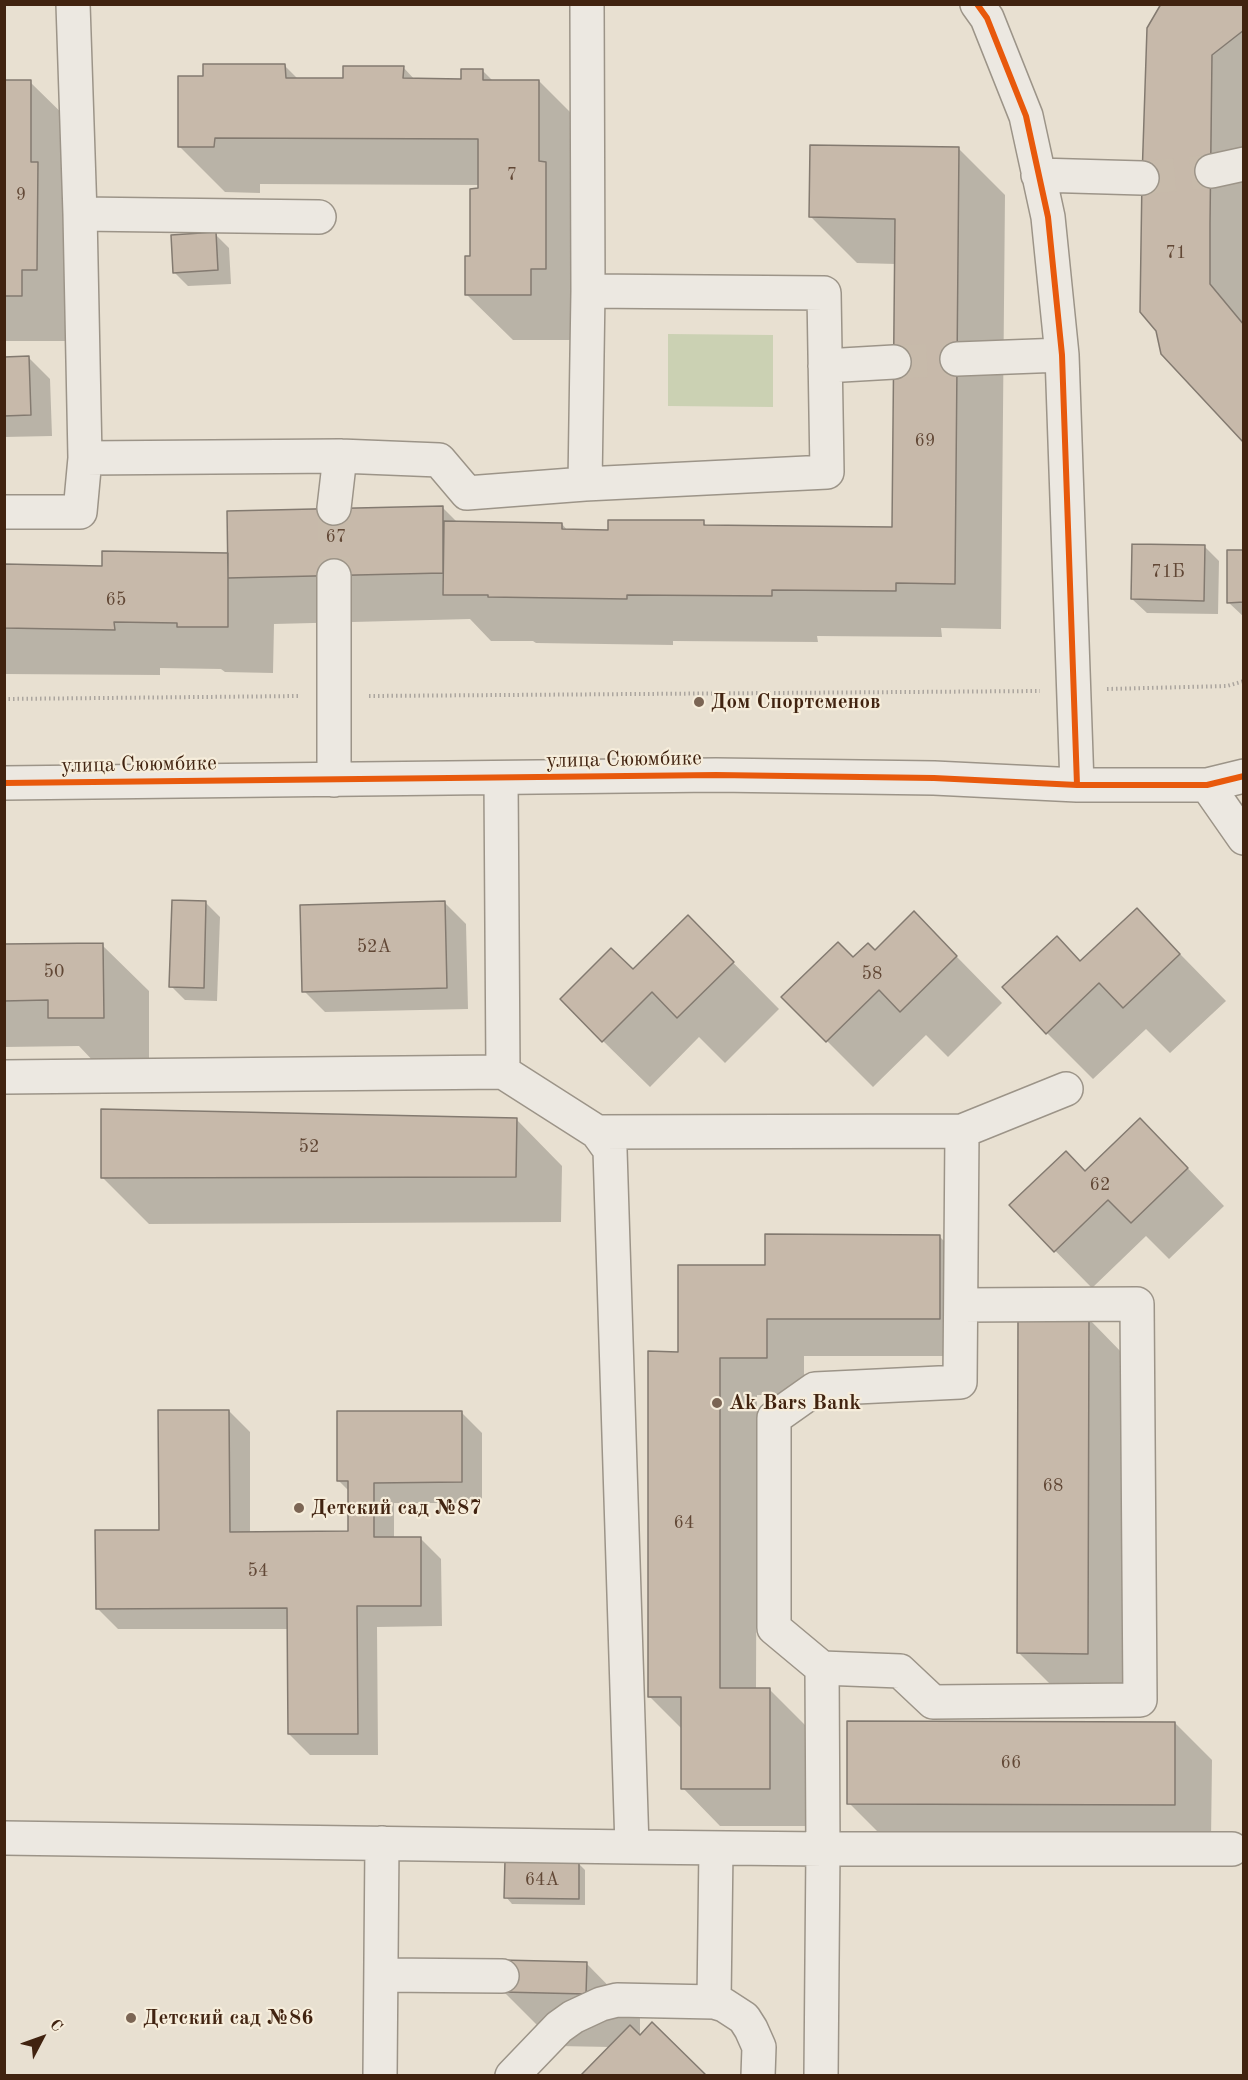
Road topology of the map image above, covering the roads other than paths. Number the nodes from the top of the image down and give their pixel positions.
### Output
1 (73, 4) edge
2 (587, 4) edge
3 (977, 4) edge
4 (1244, 164) edge
5 (1212, 171) tunnel mouth
6 (1038, 175) junction
7 (1142, 178) tunnel mouth
8 (80, 214) junction
9 (319, 217) dead end
10 (588, 291) junction
11 (1062, 355) junction
12 (957, 359) tunnel mouth
13 (894, 362) tunnel mouth
14 (825, 366) junction
15 (340, 456) junction
16 (85, 458) junction
17 (585, 484) junction
18 (334, 508) tunnel mouth
19 (4, 512) edge
20 (334, 576) tunnel mouth
21 (1244, 776) edge
22 (501, 779) junction
23 (334, 780) junction
24 (4, 783) edge
25 (1077, 785) junction
26 (1207, 785) junction
27 (1244, 838) edge
28 (503, 1072) junction
29 (4, 1077) edge
30 (1066, 1089) dead end
31 (962, 1131) junction
32 (597, 1132) junction
33 (962, 1305) junction
34 (822, 1668) junction
35 (4, 1838) edge
36 (382, 1843) junction
37 (632, 1847) junction
38 (716, 1848) junction
39 (822, 1849) junction
40 (1232, 1849) dead end
41 (381, 1975) junction
42 (502, 1976) dead end
43 (714, 2002) junction
44 (380, 2076) edge
45 (512, 2076) edge
46 (758, 2076) edge
47 (821, 2076) edge

1 - 8 street
2 - 10 street
3 - 6 street
4 - 5 street
6 - 7 street
6 - 11 street
8 - 9 street
8 - 16 street
10 - 14 street
10 - 17 street
11 - 12 street
11 - 25 street
13 - 14 street
14 - 17 street
15 - 16 street
15 - 17 street
15 - 18 street
16 - 19 street
20 - 23 street
21 - 26 street, улица Сююмбике
22 - 23 street, улица Сююмбике
22 - 25 street, улица Сююмбике
22 - 28 street
23 - 24 street, улица Сююмбике
25 - 26 street, улица Сююмбике
26 - 27 street
28 - 29 street
28 - 32 street
30 - 31 street
31 - 32 street
31 - 33 street
32 - 37 street
33 - 34 street
33 - 34 street
34 - 39 street
35 - 36 street
36 - 37 street
36 - 41 street
37 - 38 street
38 - 39 street
38 - 43 street
39 - 40 street
39 - 47 street
41 - 42 street
41 - 44 street
43 - 45 street
43 - 46 street

